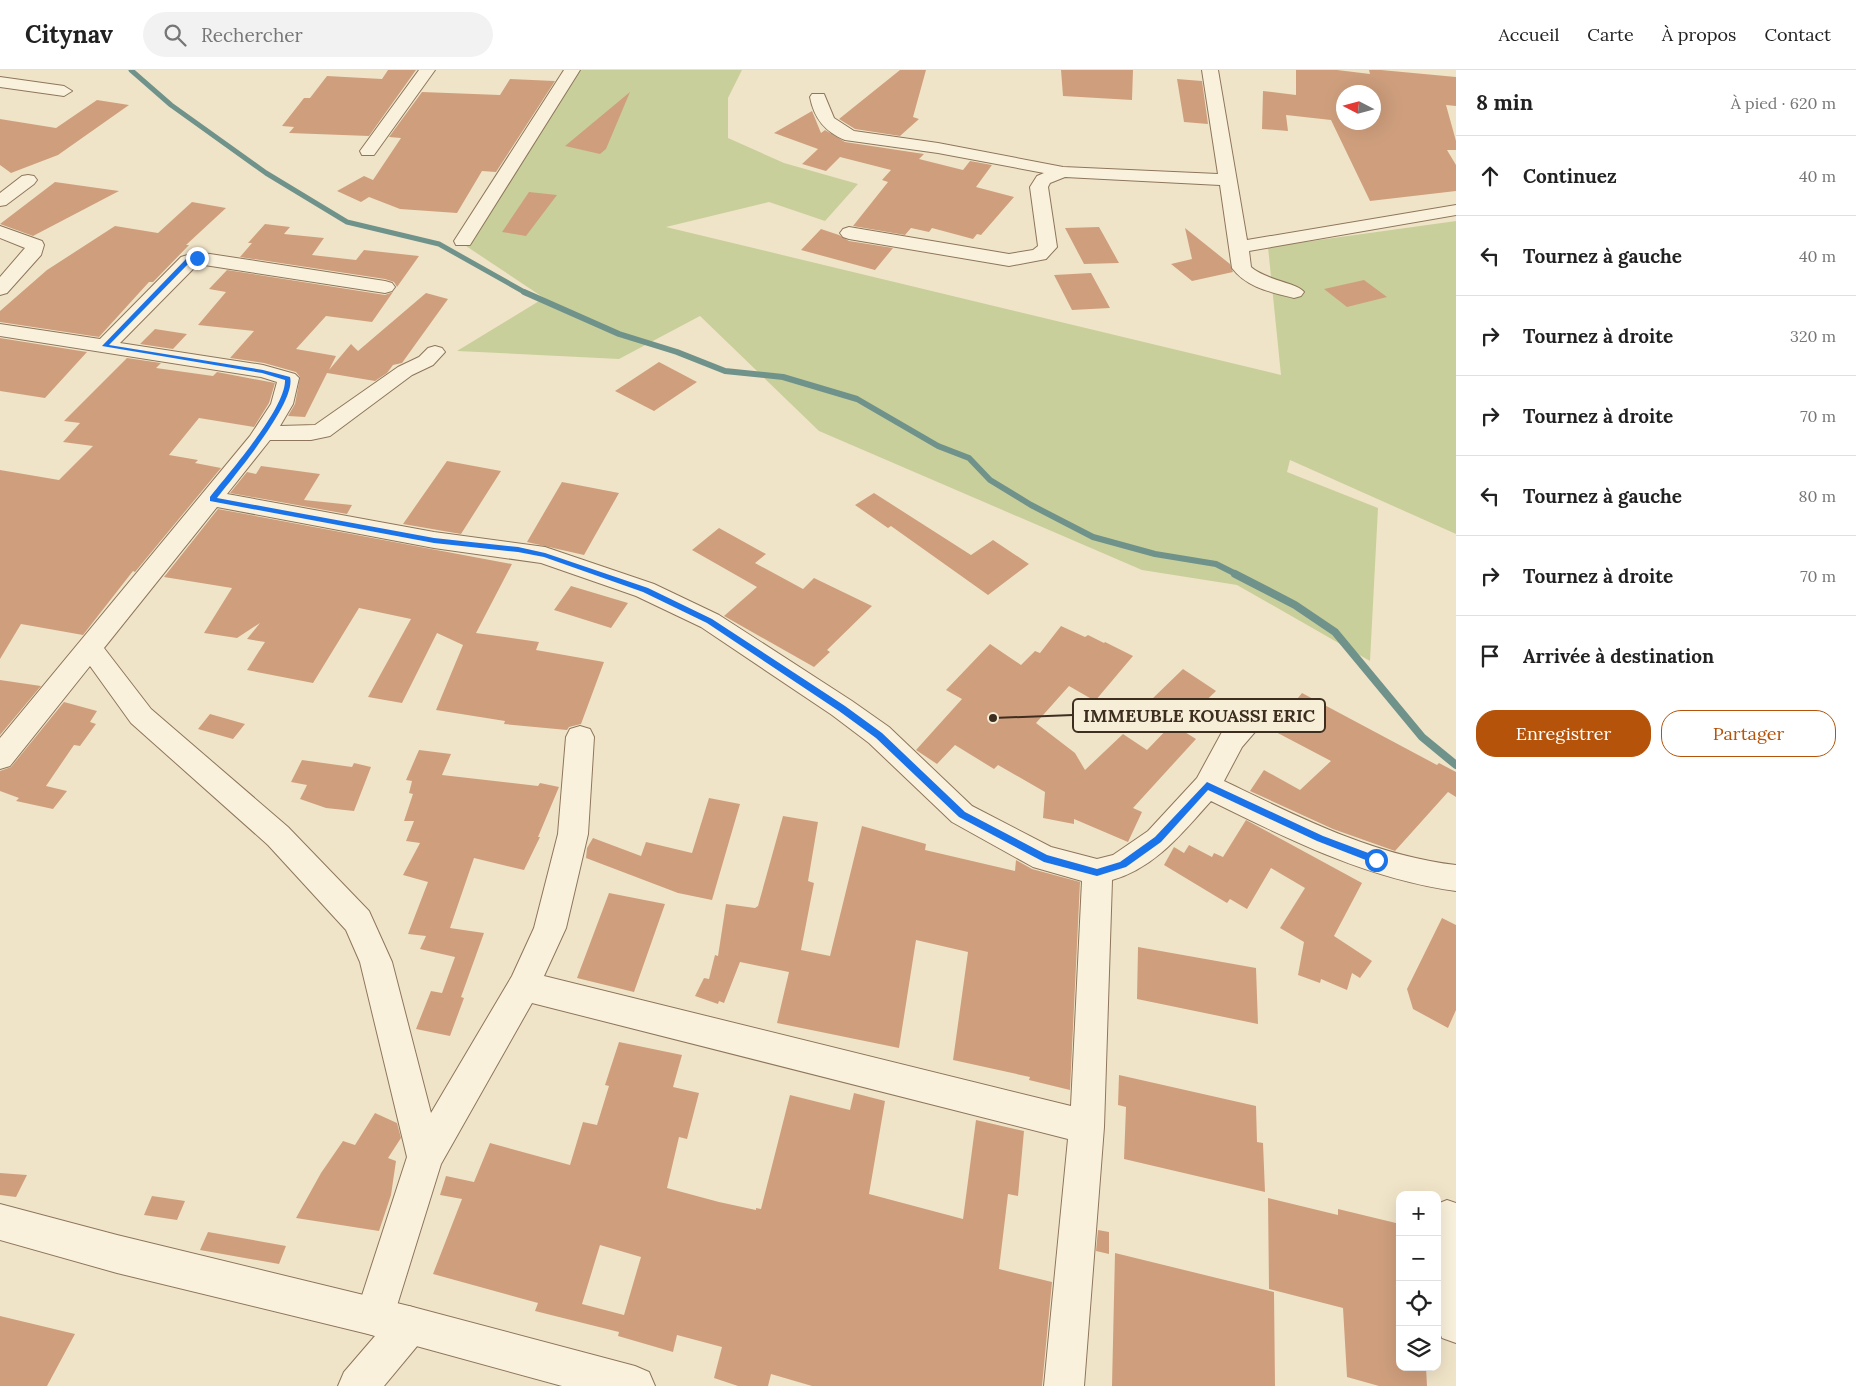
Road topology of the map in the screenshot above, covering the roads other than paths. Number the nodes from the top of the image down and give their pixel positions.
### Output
1 (427, 70) edge
2 (572, 70) edge
3 (1210, 70) edge
4 (0, 82) edge
5 (64, 91) dead end
6 (818, 97) dead end
7 (368, 151) dead end
8 (1062, 172) junction
9 (9, 177) dead end
10 (1227, 180) junction
11 (0, 201) edge
12 (1456, 210) edge
13 (0, 232) edge
14 (850, 233) dead end
15 (463, 241) dead end
16 (1238, 247) junction
17 (384, 288) dead end
18 (0, 289) edge
19 (1294, 292) dead end
20 (0, 330) edge
21 (105, 346) junction
22 (435, 352) dead end
23 (264, 433) junction
24 (212, 499) junction
25 (89, 646) junction
26 (1253, 718) dead end
27 (580, 738) dead end
28 (0, 758) edge
29 (1207, 786) junction
30 (1097, 872) junction
31 (1456, 878) edge
32 (524, 986) junction
33 (1087, 1127) junction
34 (425, 1157) junction
35 (1447, 1218) dead end
36 (0, 1222) edge
37 (391, 1321) junction
38 (1456, 1324) edge
39 (358, 1386) edge
40 (635, 1386) edge
41 (1064, 1386) edge

1 - 7 street
2 - 15 street
3 - 10 street
4 - 5 street
6 - 8 street
8 - 10 street
8 - 14 street
9 - 11 street
10 - 16 street
12 - 16 street
13 - 18 street
16 - 19 street
17 - 21 street
20 - 21 street
21 - 23 street
22 - 23 street
23 - 24 street
24 - 25 street
24 - 30 street
25 - 28 street
25 - 34 street
26 - 29 street
27 - 32 street
29 - 30 street
29 - 31 street
30 - 33 street
32 - 33 street
32 - 34 street
33 - 41 street
34 - 37 street
35 - 38 street
36 - 37 street
37 - 39 street
37 - 40 street

